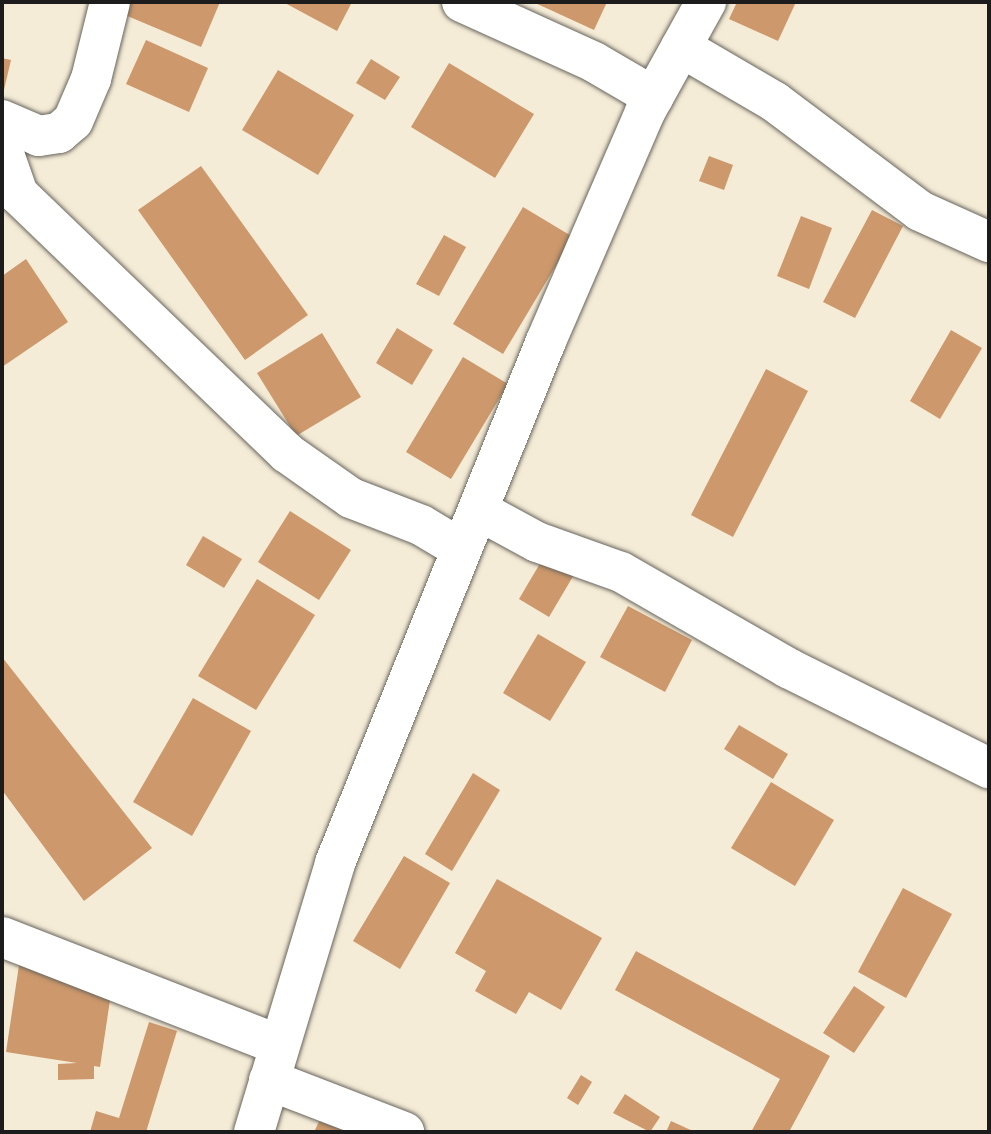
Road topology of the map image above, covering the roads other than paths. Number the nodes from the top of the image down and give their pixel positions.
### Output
1 (110, 2) edge
2 (462, 2) edge
3 (706, 2) edge
4 (681, 47) junction
5 (654, 97) junction
6 (2, 120) edge
7 (2, 148) edge
8 (989, 242) edge
9 (478, 510) junction
10 (461, 549) junction
11 (989, 768) edge
12 (2, 937) edge
13 (274, 1062) junction
14 (254, 1132) edge
15 (404, 1132) edge

1 - 6 street
2 - 5 street
3 - 4 street
4 - 5 street
4 - 8 street
5 - 9 street
7 - 10 street
9 - 10 street
9 - 11 street
10 - 13 street
12 - 13 street
13 - 14 street
13 - 15 street

